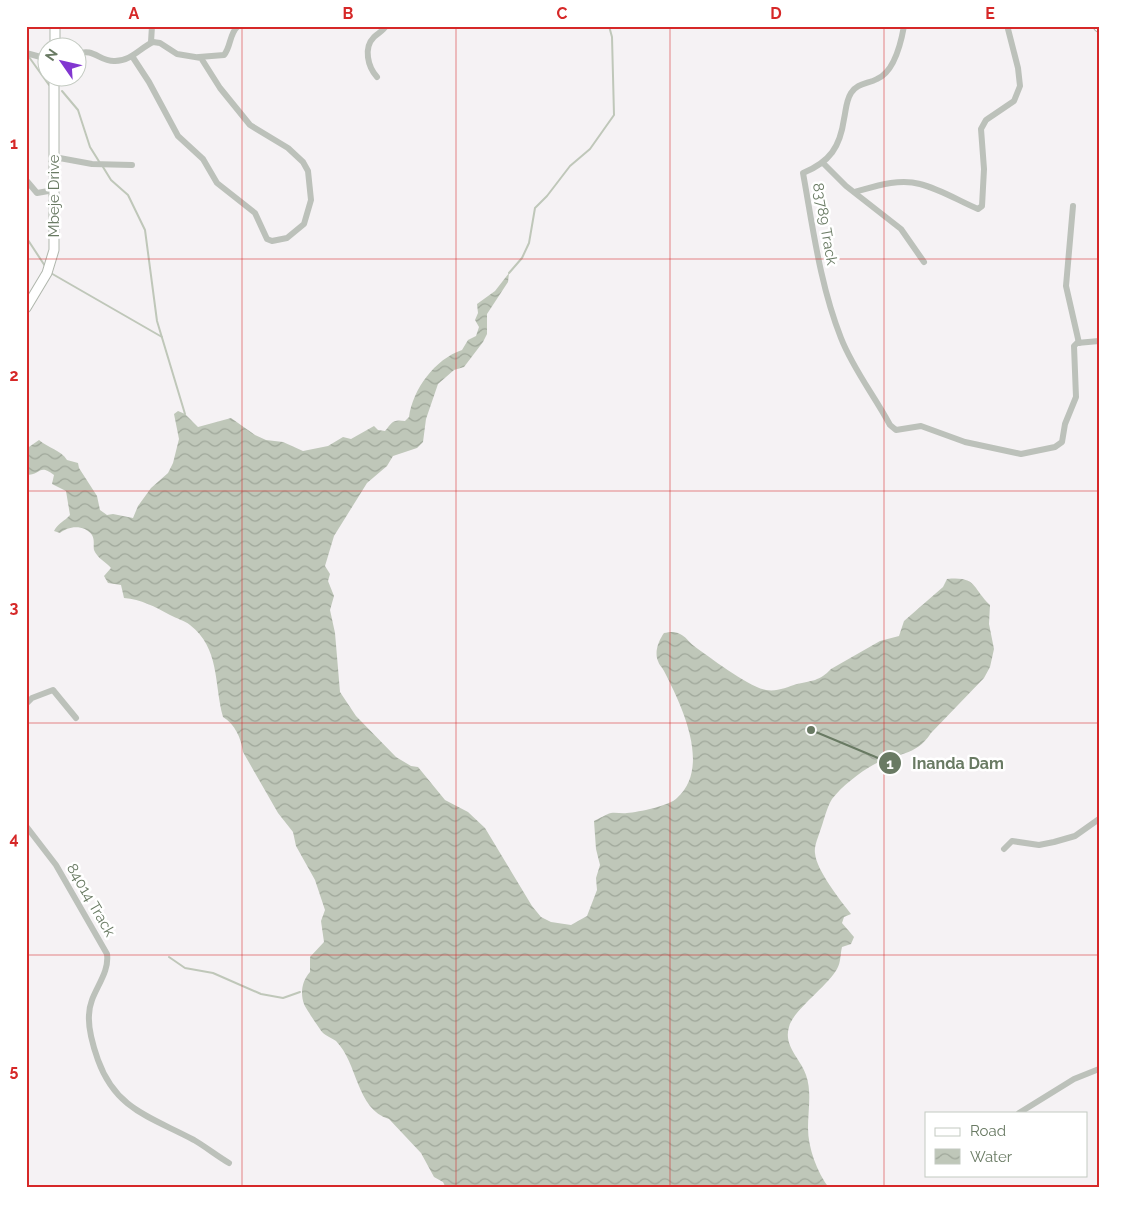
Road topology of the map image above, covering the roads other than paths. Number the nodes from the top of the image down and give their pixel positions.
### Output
1 (152, 26) edge
2 (238, 26) edge
3 (386, 26) edge
4 (904, 26) edge
5 (1008, 29) dead end
6 (151, 42) junction
7 (88, 52) edge
8 (132, 56) junction
9 (198, 57) junction
10 (378, 77) dead end
11 (54, 88) edge
12 (54, 157) junction
13 (823, 163) junction
14 (132, 165) dead end
15 (26, 180) edge
16 (54, 190) junction
17 (855, 192) junction
18 (1072, 206) dead end
19 (924, 262) dead end
20 (31, 297) edge
21 (26, 308) edge
22 (1099, 341) edge
23 (1079, 343) junction
24 (26, 704) edge
25 (76, 718) dead end
26 (1099, 819) edge
27 (26, 826) edge
28 (1004, 849) dead end
29 (1099, 1068) edge
30 (1021, 1112) edge
31 (229, 1163) dead end

1 - 6 street
2 - 9 street
3 - 10 street
4 - 13 street, 83789 Track
5 - 17 street
6 - 8 street
6 - 9 street
7 - 8 street
8 - 9 street
11 - 12 street, Mbeje Drive
12 - 14 street
12 - 16 street, Mbeje Drive
13 - 17 street
13 - 23 street, 83789 Track
15 - 16 street
16 - 20 street, Mbeje Drive
17 - 19 street
18 - 23 street
20 - 21 street, Mbeje Drive
22 - 23 street
24 - 25 street
26 - 28 street
27 - 31 street, 84014 Track
29 - 30 street

